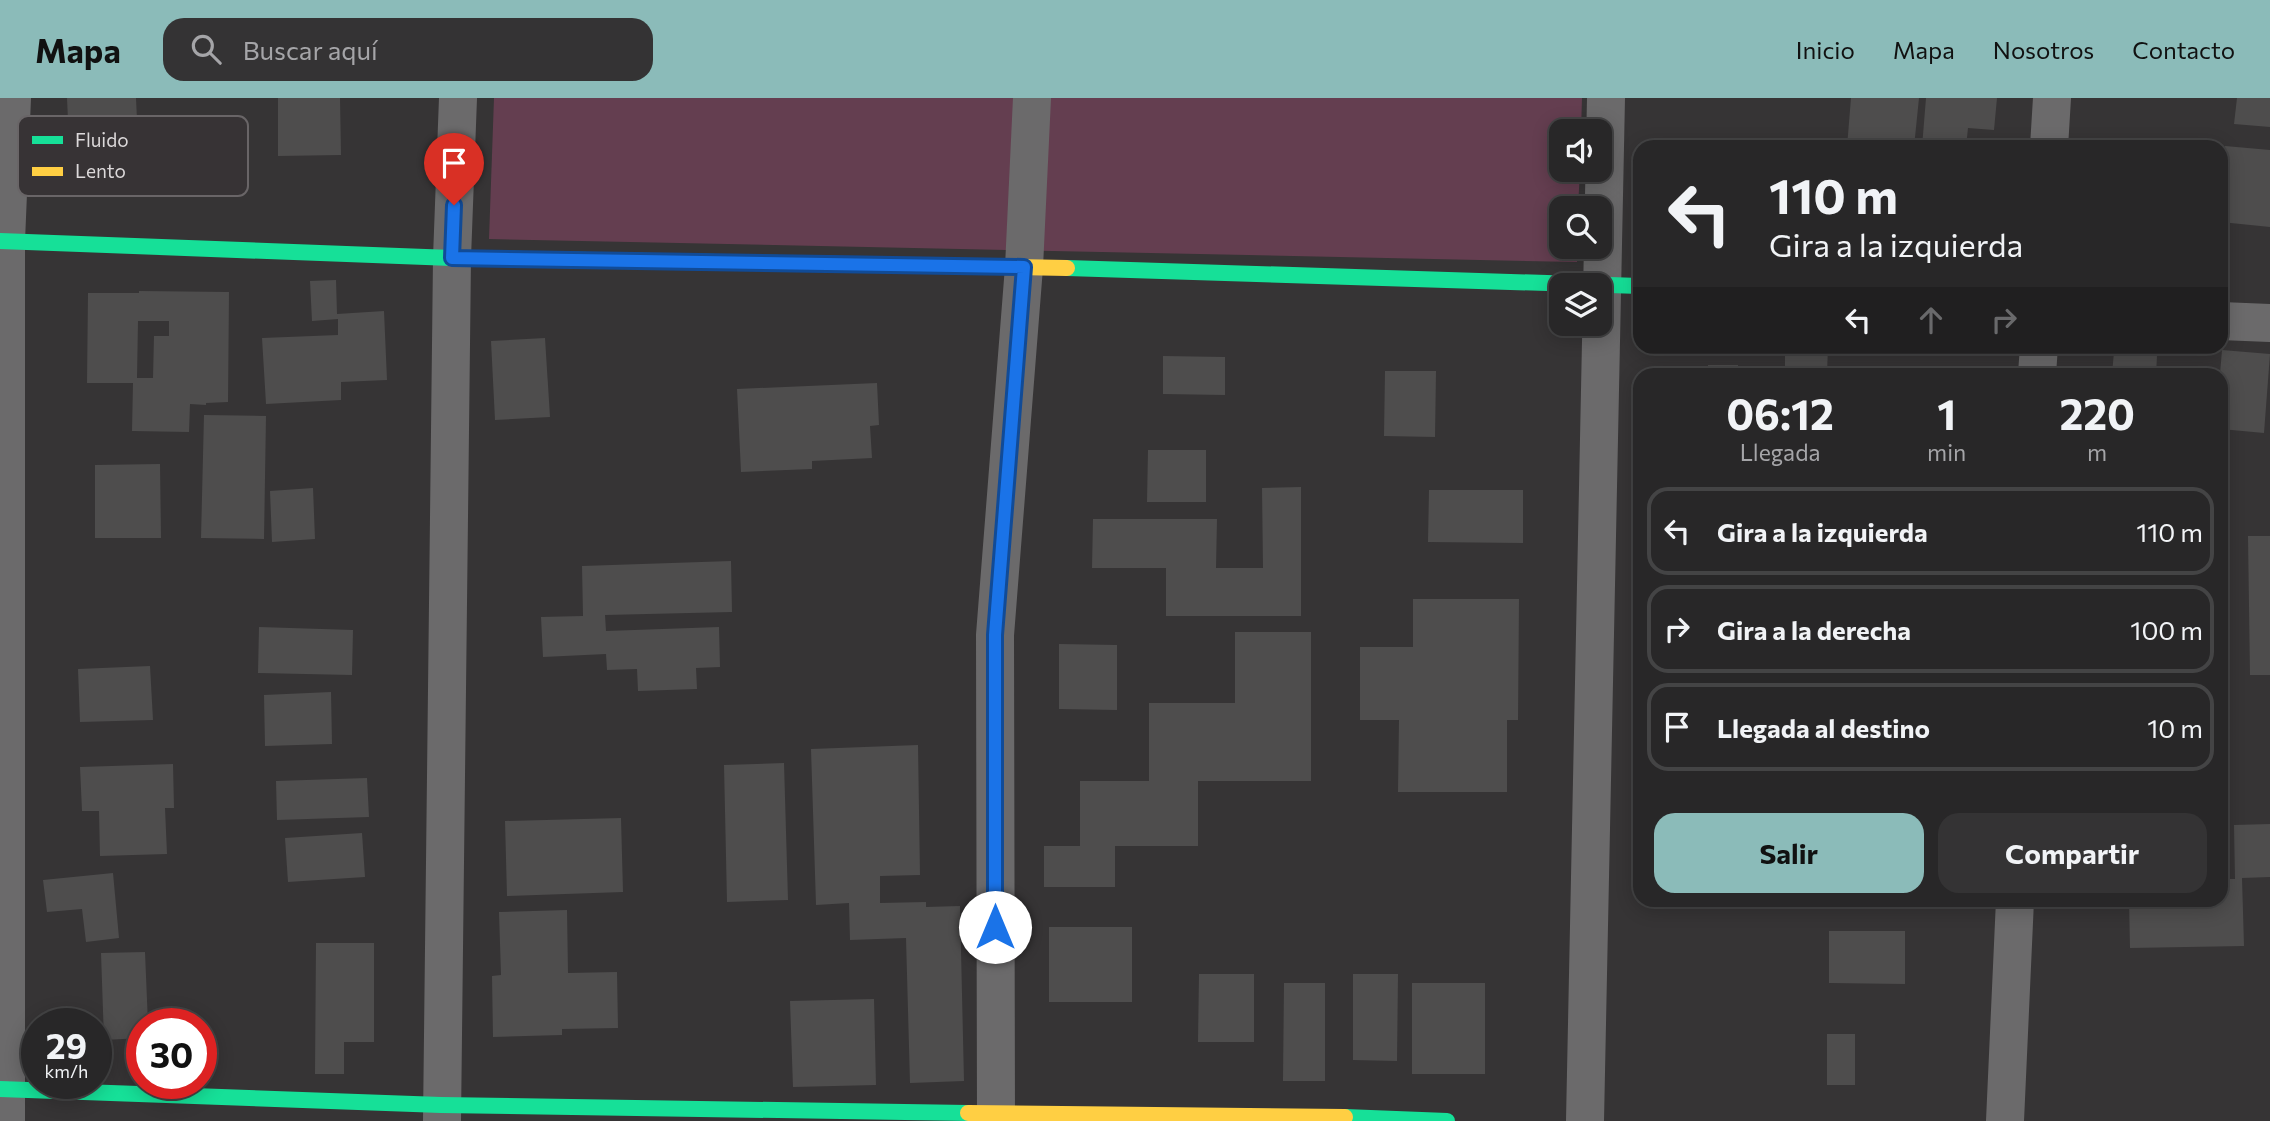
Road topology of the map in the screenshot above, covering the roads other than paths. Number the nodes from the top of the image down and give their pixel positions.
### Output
1 (12, 98) edge
2 (458, 98) edge
3 (1032, 98) edge
4 (1606, 98) edge
5 (2052, 98) edge
6 (2049, 140) edge
7 (3, 241) edge
8 (452, 258) junction
9 (1024, 267) junction
10 (1602, 273) edge
11 (1549, 282) edge
12 (1612, 284) edge
13 (1633, 285) edge
14 (2228, 321) edge
15 (2270, 323) edge
16 (1601, 336) edge
17 (2015, 907) edge
18 (3, 1100) edge
19 (442, 1113) edge
20 (996, 1117) edge
21 (1447, 1121) edge
22 (1585, 1121) edge
23 (2005, 1121) edge

1 - 7 street
2 - 8 street
3 - 9 street
4 - 10 street
5 - 6 street
7 - 8 street
7 - 18 street
8 - 9 street
8 - 19 street
9 - 11 street
9 - 20 street
12 - 13 street
14 - 15 street
16 - 22 street
17 - 23 street
18 - 19 street
19 - 20 street
20 - 21 street

